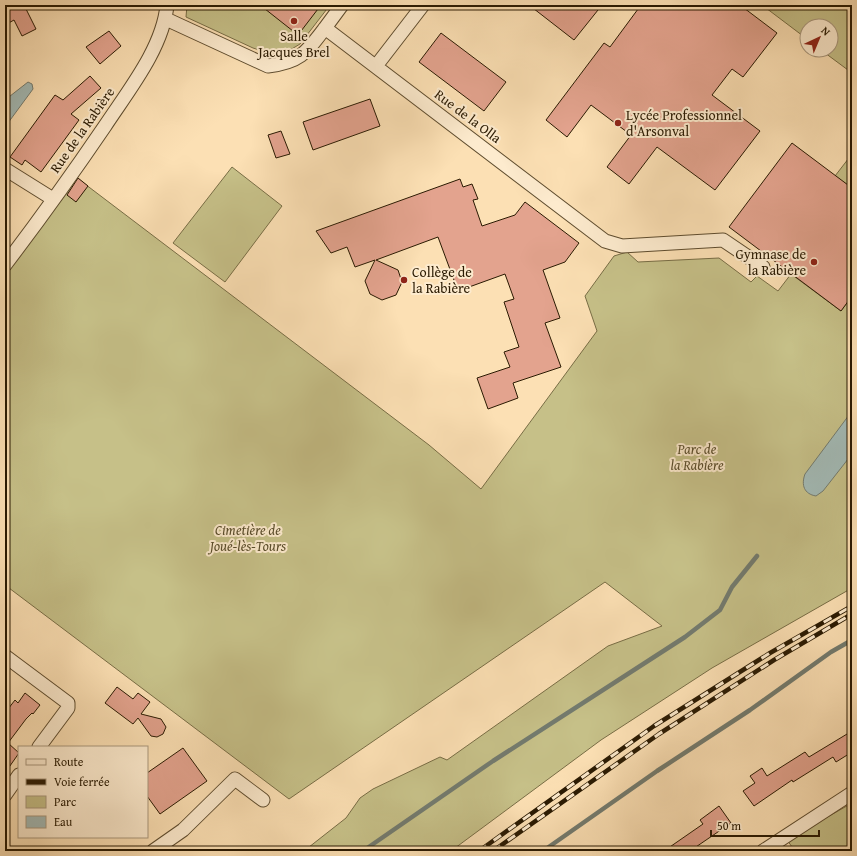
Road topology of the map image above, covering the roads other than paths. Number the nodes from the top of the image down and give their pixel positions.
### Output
1 (167, 5) edge
2 (342, 5) edge
3 (423, 5) edge
4 (166, 19) junction
5 (325, 28) junction
6 (376, 66) junction
7 (5, 169) edge
8 (53, 199) junction
9 (5, 265) edge
10 (763, 268) dead end
11 (5, 656) edge
12 (40, 746) edge
13 (18, 776) edge
14 (852, 793) edge
15 (5, 795) edge
16 (263, 800) dead end
17 (153, 851) edge
18 (763, 851) edge

1 - 4 street, Rue de la Rabière
2 - 5 street
3 - 6 street
4 - 5 street
4 - 8 street, Rue de la Rabière
5 - 6 street, Rue de la Olla
6 - 10 street, Rue de la Olla
7 - 8 street
8 - 9 street, Rue de la Rabière
11 - 12 street
13 - 15 street
14 - 18 street
16 - 17 street

